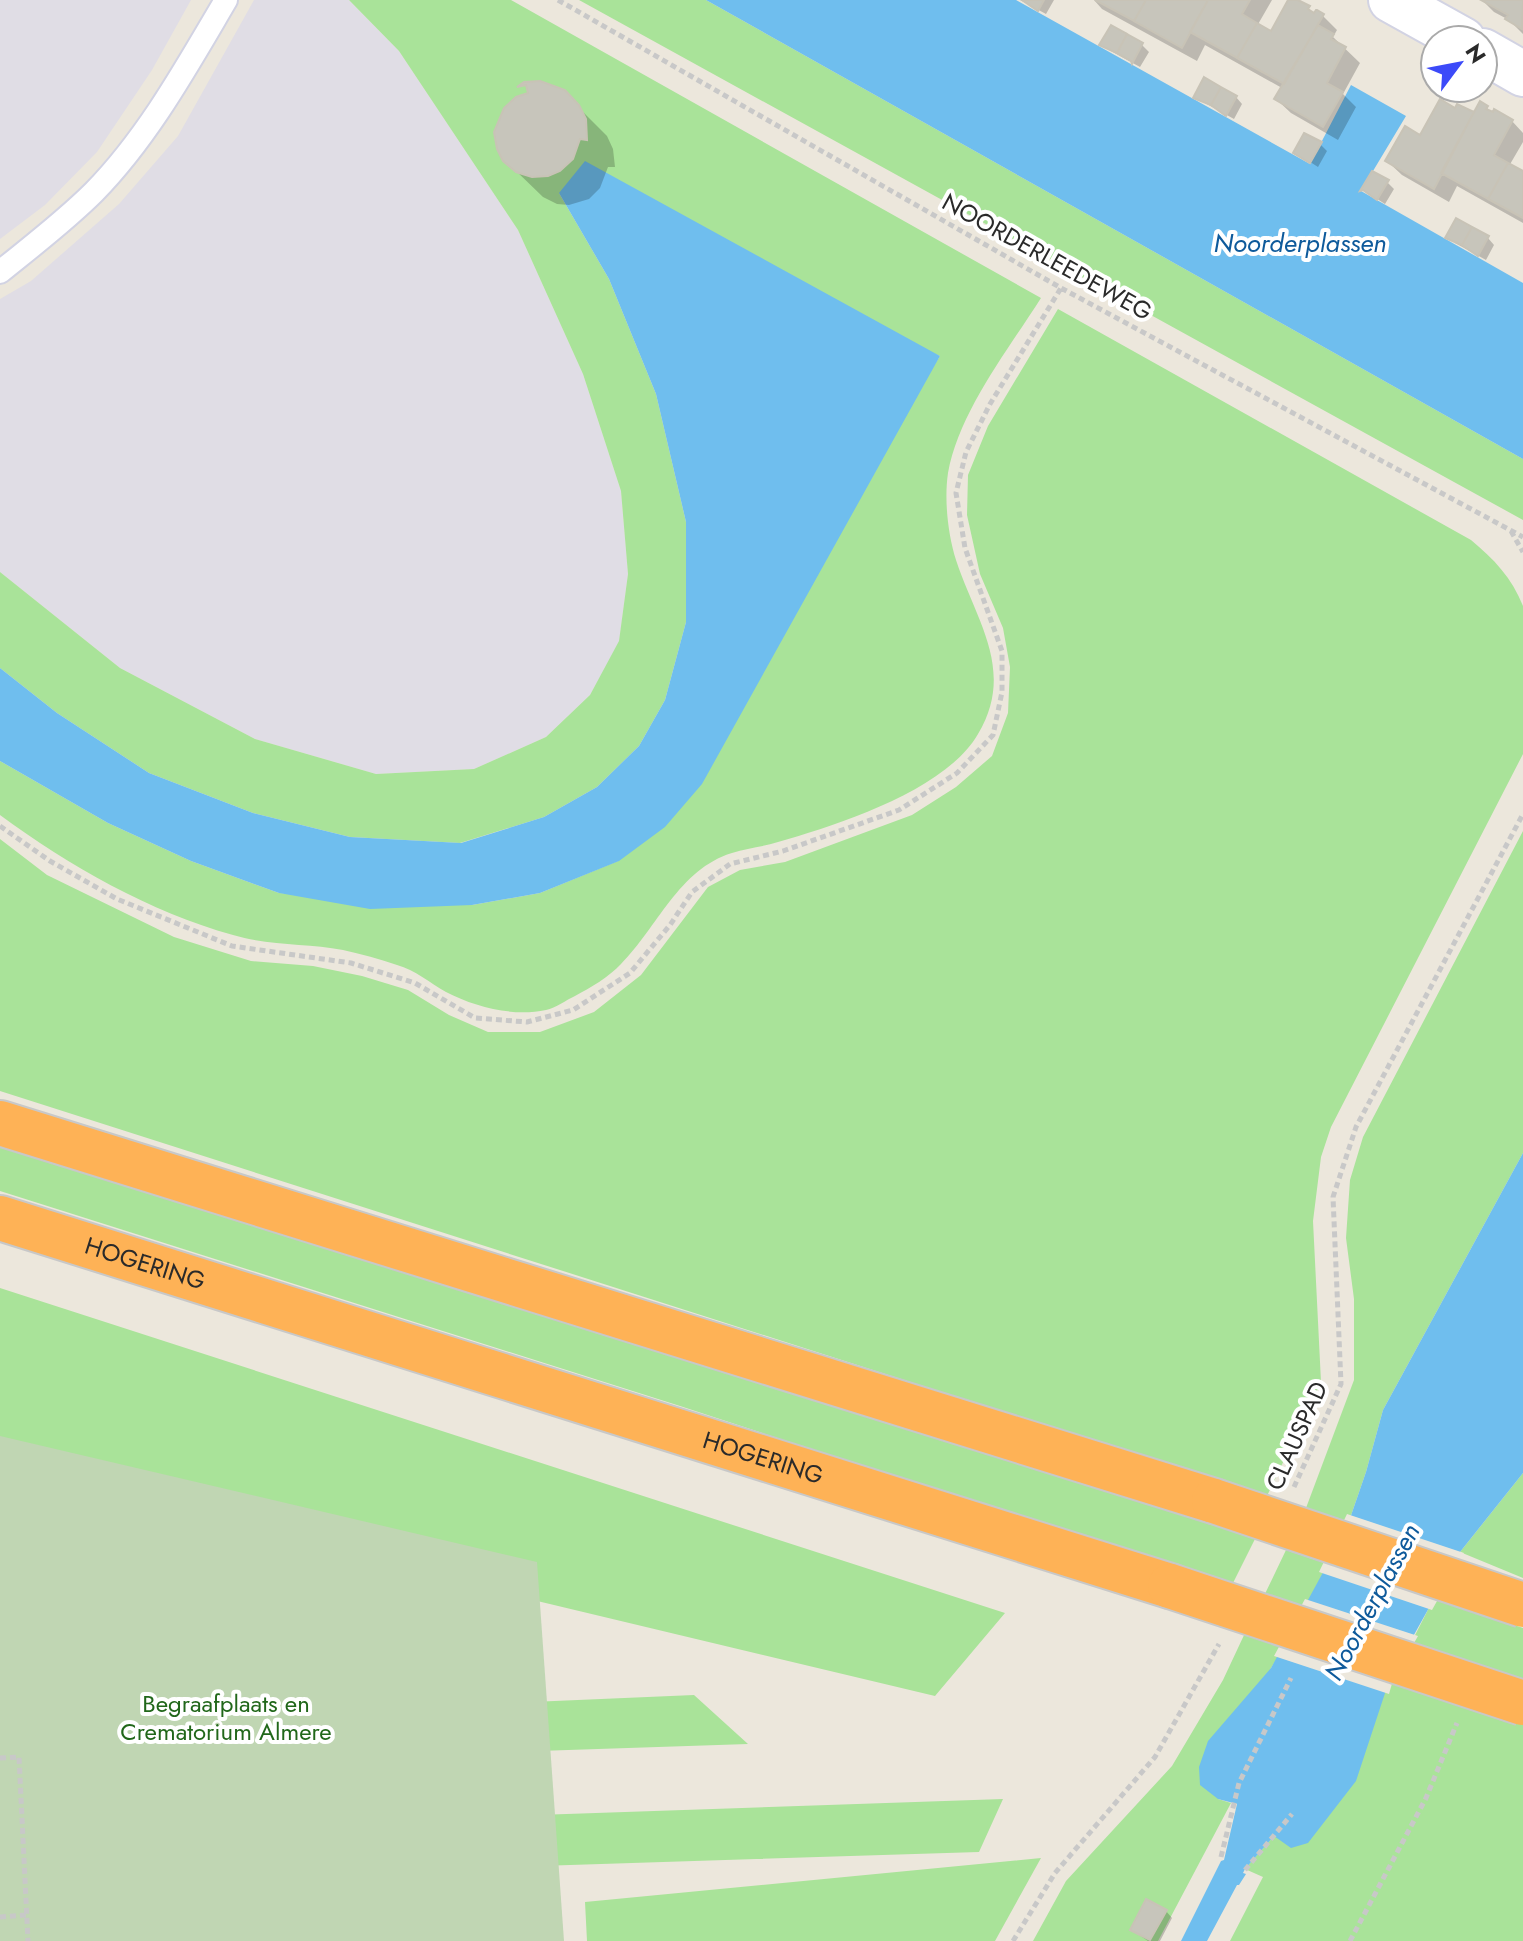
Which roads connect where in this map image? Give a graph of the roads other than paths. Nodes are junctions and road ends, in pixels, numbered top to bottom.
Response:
1 (226, 0) edge
2 (1391, 0) edge
3 (1434, 24) edge
4 (1499, 60) edge
5 (1523, 74) edge
6 (0, 272) edge
7 (0, 1123) edge
8 (0, 1218) edge
9 (1523, 1605) edge
10 (1523, 1703) edge

1 - 6 lane
2 - 3 street
4 - 5 street
7 - 9 highway, bridge
8 - 10 highway, HOGERING, bridge

